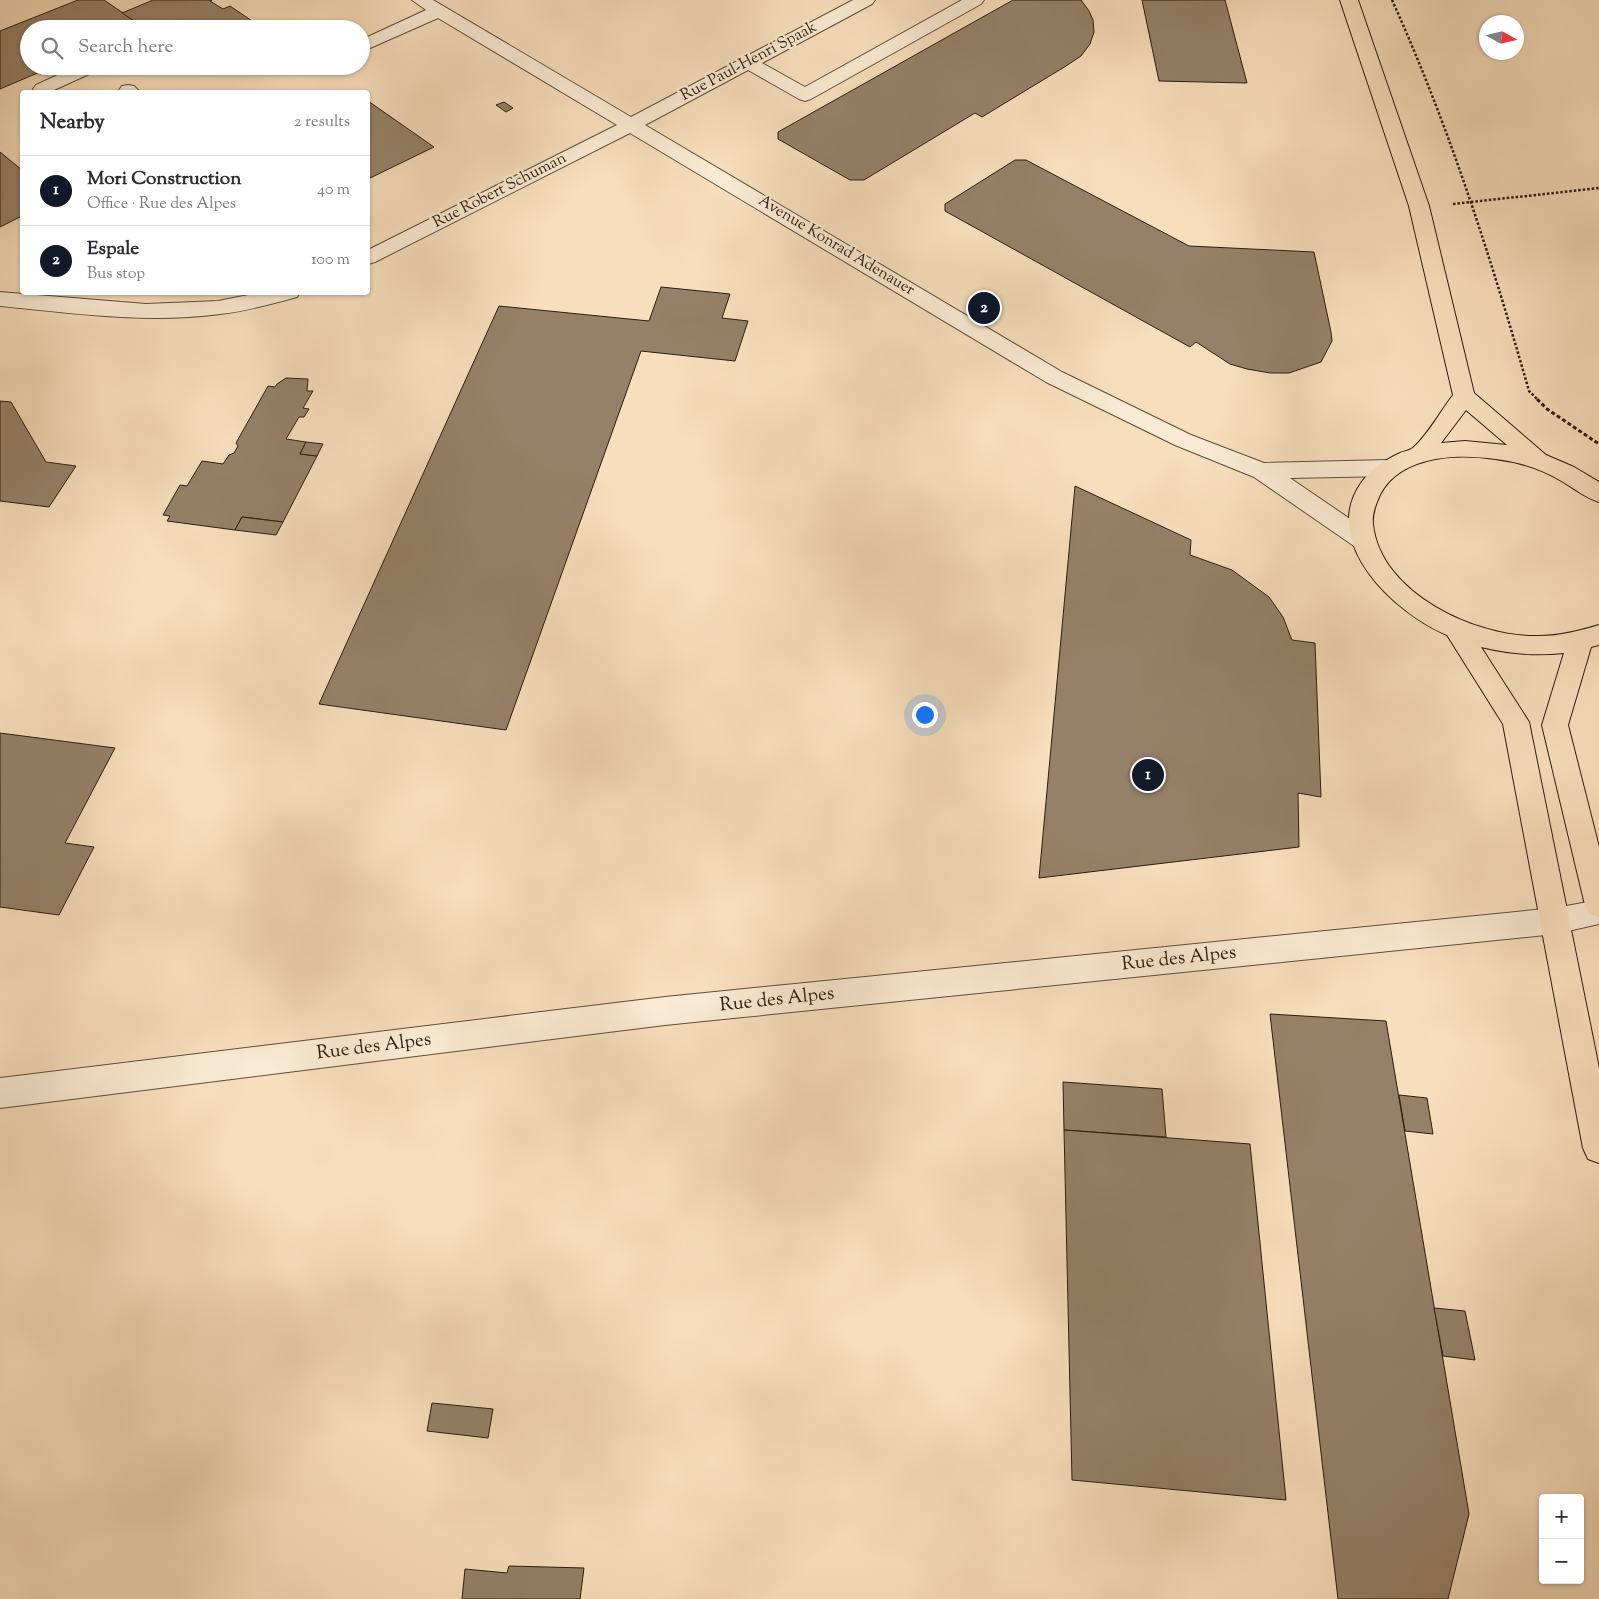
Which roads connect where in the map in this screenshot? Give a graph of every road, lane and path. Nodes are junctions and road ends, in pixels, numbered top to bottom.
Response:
1 (421, 0) edge
2 (866, 0) edge
3 (975, 0) edge
4 (1349, 0) edge
5 (1392, 0) edge
6 (439, 11) junction
7 (370, 43) edge
8 (749, 63) junction
9 (72, 75) edge
10 (43, 90) edge
11 (632, 124) junction
12 (1599, 188) edge
13 (1470, 202) junction
14 (1419, 206) junction
15 (370, 257) edge
16 (282, 295) edge
17 (0, 299) edge
18 (1464, 396) junction
19 (1599, 444) edge
20 (1422, 454) junction
21 (1543, 462) junction
22 (1390, 468) junction
23 (1262, 471) junction
24 (1599, 494) edge
25 (1363, 540) junction
26 (1457, 630) junction
27 (1590, 638) edge
28 (1599, 905) edge
29 (1599, 912) edge
30 (1555, 921) junction
31 (0, 1093) edge
32 (1599, 1148) edge

1 - 6 street, Avenue Konrad Adenauer
2 - 8 street, Rue Paul-Henri Spaak
3 - 8 street
4 - 14 main road
5 - 13 path
6 - 7 street
6 - 11 street, Avenue Konrad Adenauer
8 - 11 street, Rue Paul-Henri Spaak
9 - 10 street
11 - 15 street, Rue Robert Schuman
11 - 23 street, Avenue Konrad Adenauer
12 - 13 path
13 - 14 path
13 - 19 path
14 - 18 main road
16 - 17 street
18 - 20 main road
18 - 21 main road
20 - 21 main road
20 - 22 main road
21 - 24 main road
22 - 23 street, Avenue Konrad Adenauer
22 - 25 main road
23 - 25 street, Avenue Konrad Adenauer
25 - 26 main road
26 - 27 main road
26 - 30 main road
27 - 28 main road
29 - 30 street, Rue des Alpes
30 - 31 street, Rue des Alpes
30 - 32 main road

